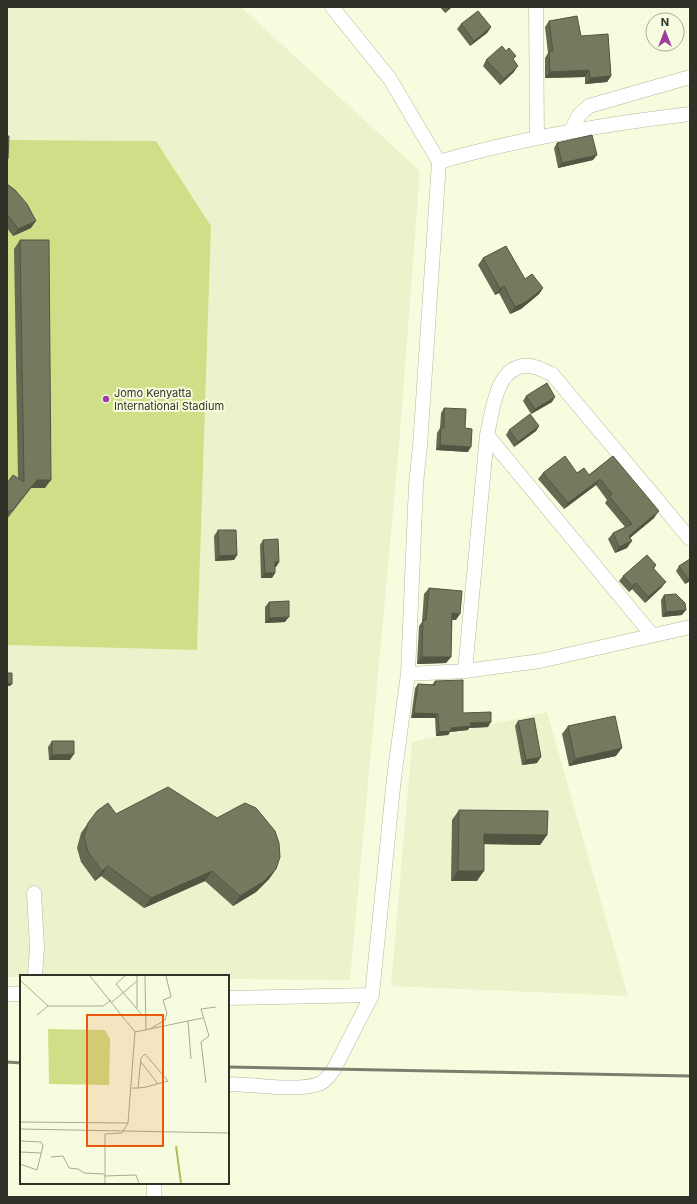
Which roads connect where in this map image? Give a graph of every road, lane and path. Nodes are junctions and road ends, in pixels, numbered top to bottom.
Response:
1 (332, 7) edge
2 (536, 7) edge
3 (690, 77) edge
4 (690, 114) edge
5 (571, 131) junction
6 (537, 138) junction
7 (439, 162) junction
8 (487, 435) junction
9 (690, 539) edge
10 (690, 627) edge
11 (652, 635) junction
12 (465, 672) junction
13 (408, 674) junction
14 (34, 893) dead end
15 (35, 975) edge
16 (7, 994) edge
17 (20, 994) edge
18 (372, 995) junction
19 (229, 998) edge
20 (229, 1084) edge
21 (154, 1184) edge
22 (154, 1197) edge

1 - 7 street
2 - 6 street
3 - 5 street
4 - 5 street
5 - 6 street
6 - 7 street
7 - 13 street
8 - 9 street
8 - 11 street
8 - 12 street
10 - 11 street
11 - 12 street
12 - 13 street
13 - 18 street
14 - 15 street
16 - 17 street
18 - 19 street
18 - 20 street
21 - 22 street

